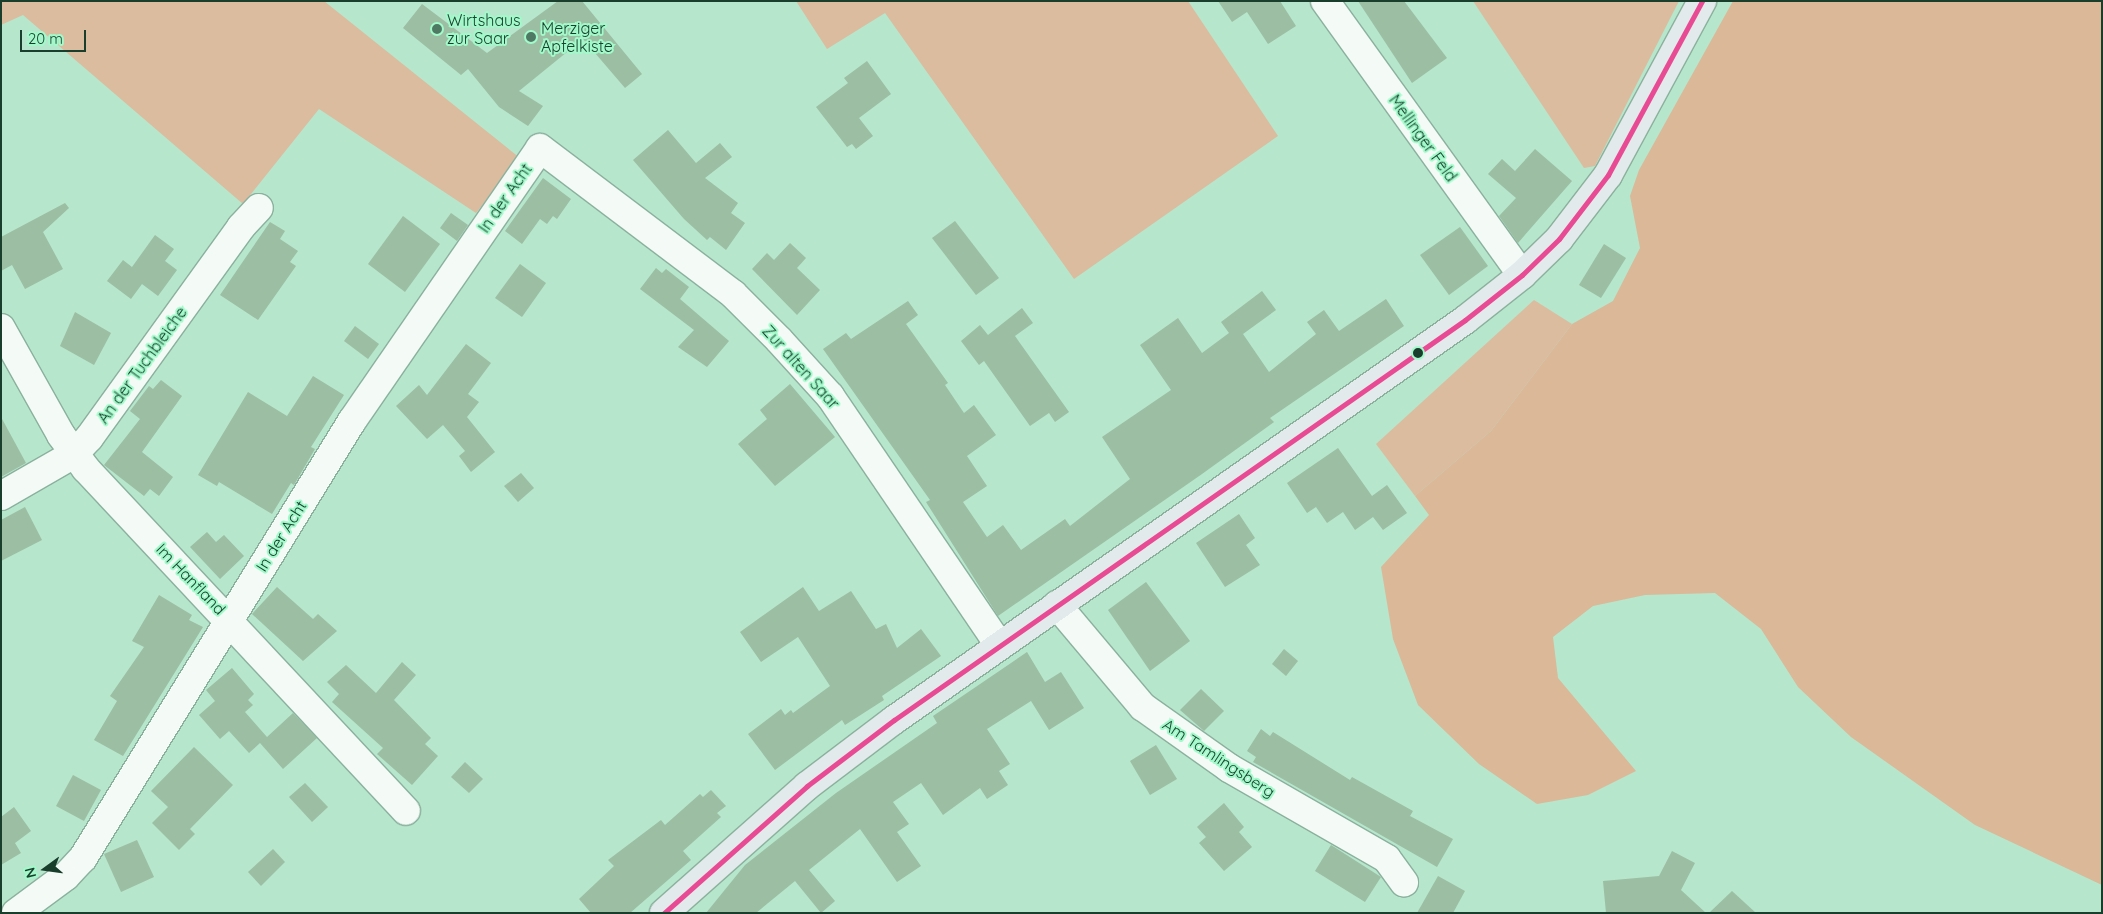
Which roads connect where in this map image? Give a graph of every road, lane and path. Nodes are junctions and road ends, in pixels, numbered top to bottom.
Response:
1 (1325, 1) edge
2 (1702, 1) edge
3 (540, 148) joint
4 (259, 208) dead end
5 (1522, 274) junction
6 (1, 328) edge
7 (74, 454) junction
8 (1, 496) edge
9 (1058, 604) junction
10 (230, 620) junction
11 (999, 645) junction
12 (406, 811) dead end
13 (1404, 882) dead end
14 (16, 913) edge
15 (664, 913) edge

1 - 5 street, Mellinger Feld
2 - 5 main road
3 - 10 street, In der Acht
3 - 11 street, Zur alten Saar
4 - 7 street, An der Tuchbleiche
5 - 9 main road
6 - 7 street, Im Hanfland
7 - 8 street, An der Tuchbleiche
7 - 10 street, Im Hanfland
9 - 11 main road
9 - 13 street, Am Tamlingsberg
10 - 12 street, Im Hanfland
10 - 14 street, In der Acht
11 - 15 main road

